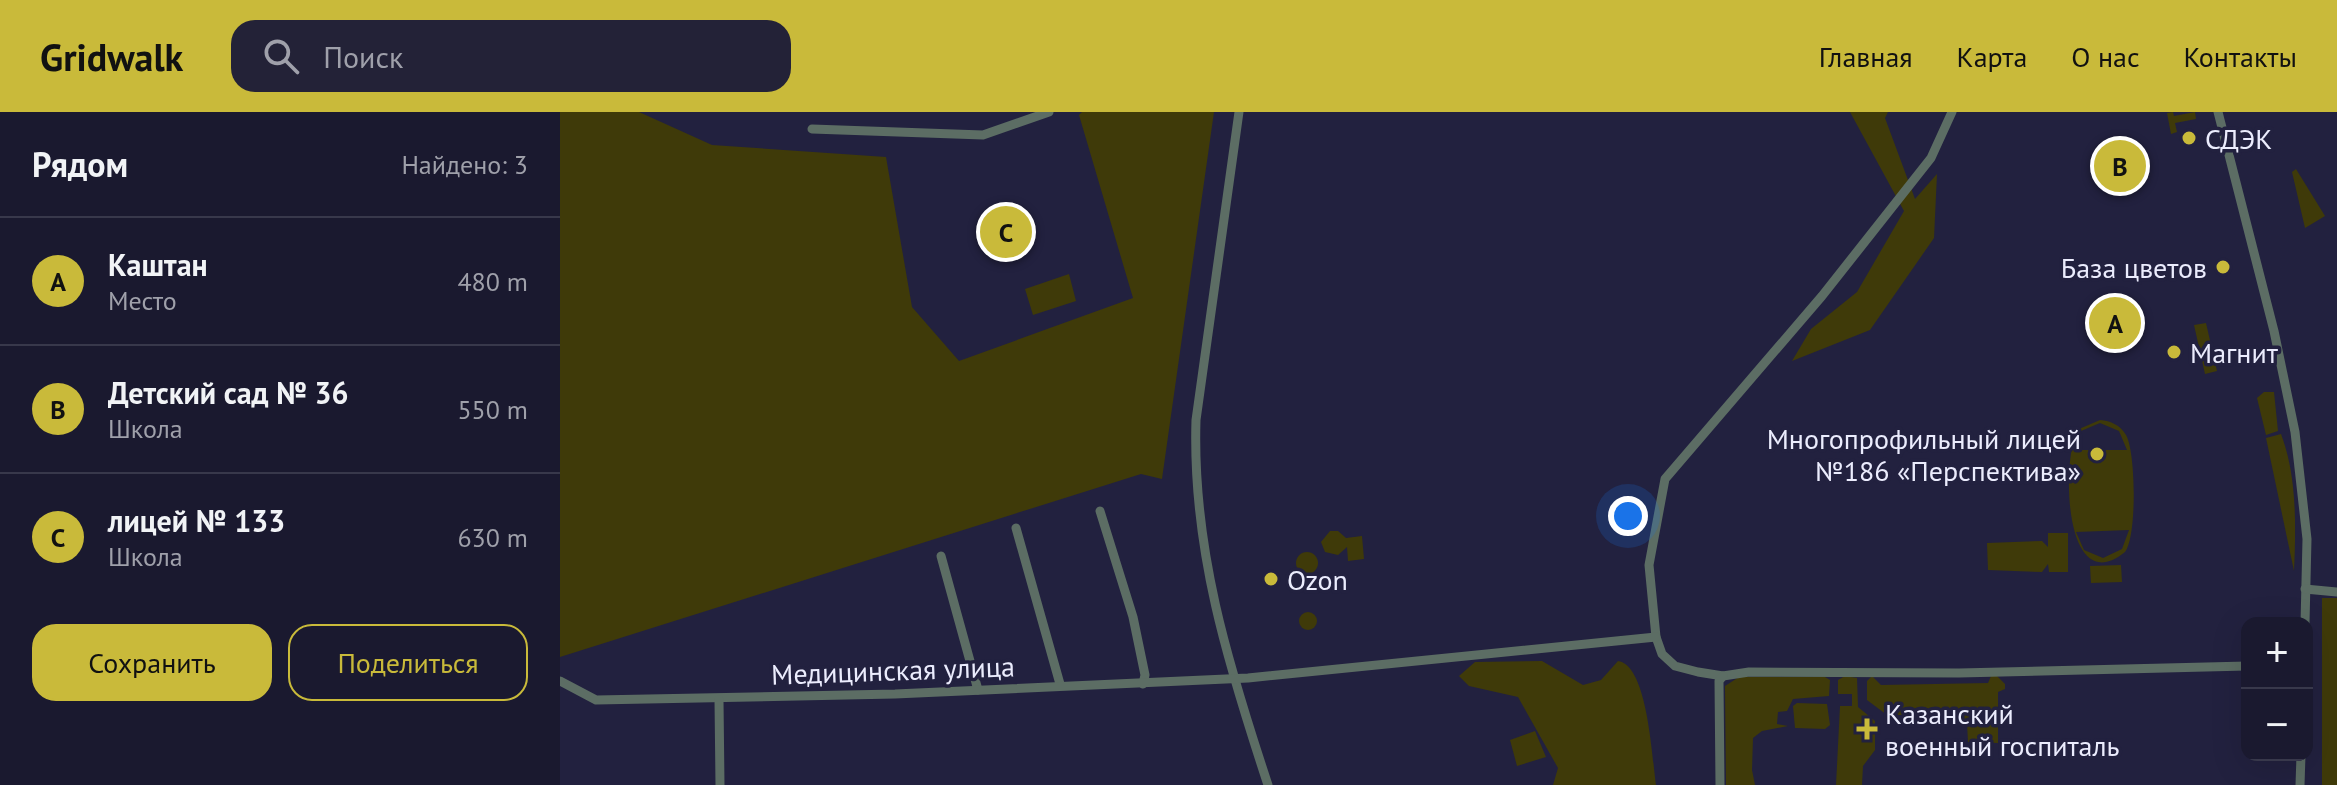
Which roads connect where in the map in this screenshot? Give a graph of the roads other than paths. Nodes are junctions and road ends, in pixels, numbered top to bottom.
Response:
1 (1049, 112) edge
2 (1239, 112) edge
3 (1952, 112) edge
4 (2218, 112) edge
5 (812, 129) dead end
6 (1100, 511) dead end
7 (1016, 528) dead end
8 (941, 556) dead end
9 (2305, 589) junction
10 (2337, 592) edge
11 (2305, 617) edge
12 (1656, 637) junction
13 (2241, 666) edge
14 (1723, 676) junction
15 (1232, 678) junction
16 (560, 681) edge
17 (1060, 684) junction
18 (1143, 684) junction
19 (978, 690) junction
20 (719, 700) junction
21 (2301, 761) edge
22 (720, 785) edge
23 (1268, 785) edge
24 (1720, 785) edge
25 (2300, 785) edge

1 - 5 street
2 - 15 street
3 - 12 street
4 - 9 street
6 - 18 street
7 - 17 street
8 - 19 street
9 - 10 street
9 - 11 street
12 - 14 street
12 - 15 street, Медицинская улица
13 - 14 street
14 - 24 street
15 - 18 street, Медицинская улица
15 - 23 street
16 - 20 street, Медицинская улица
17 - 18 street, Медицинская улица
17 - 19 street, Медицинская улица
19 - 20 street, Медицинская улица
20 - 22 street
21 - 25 street

